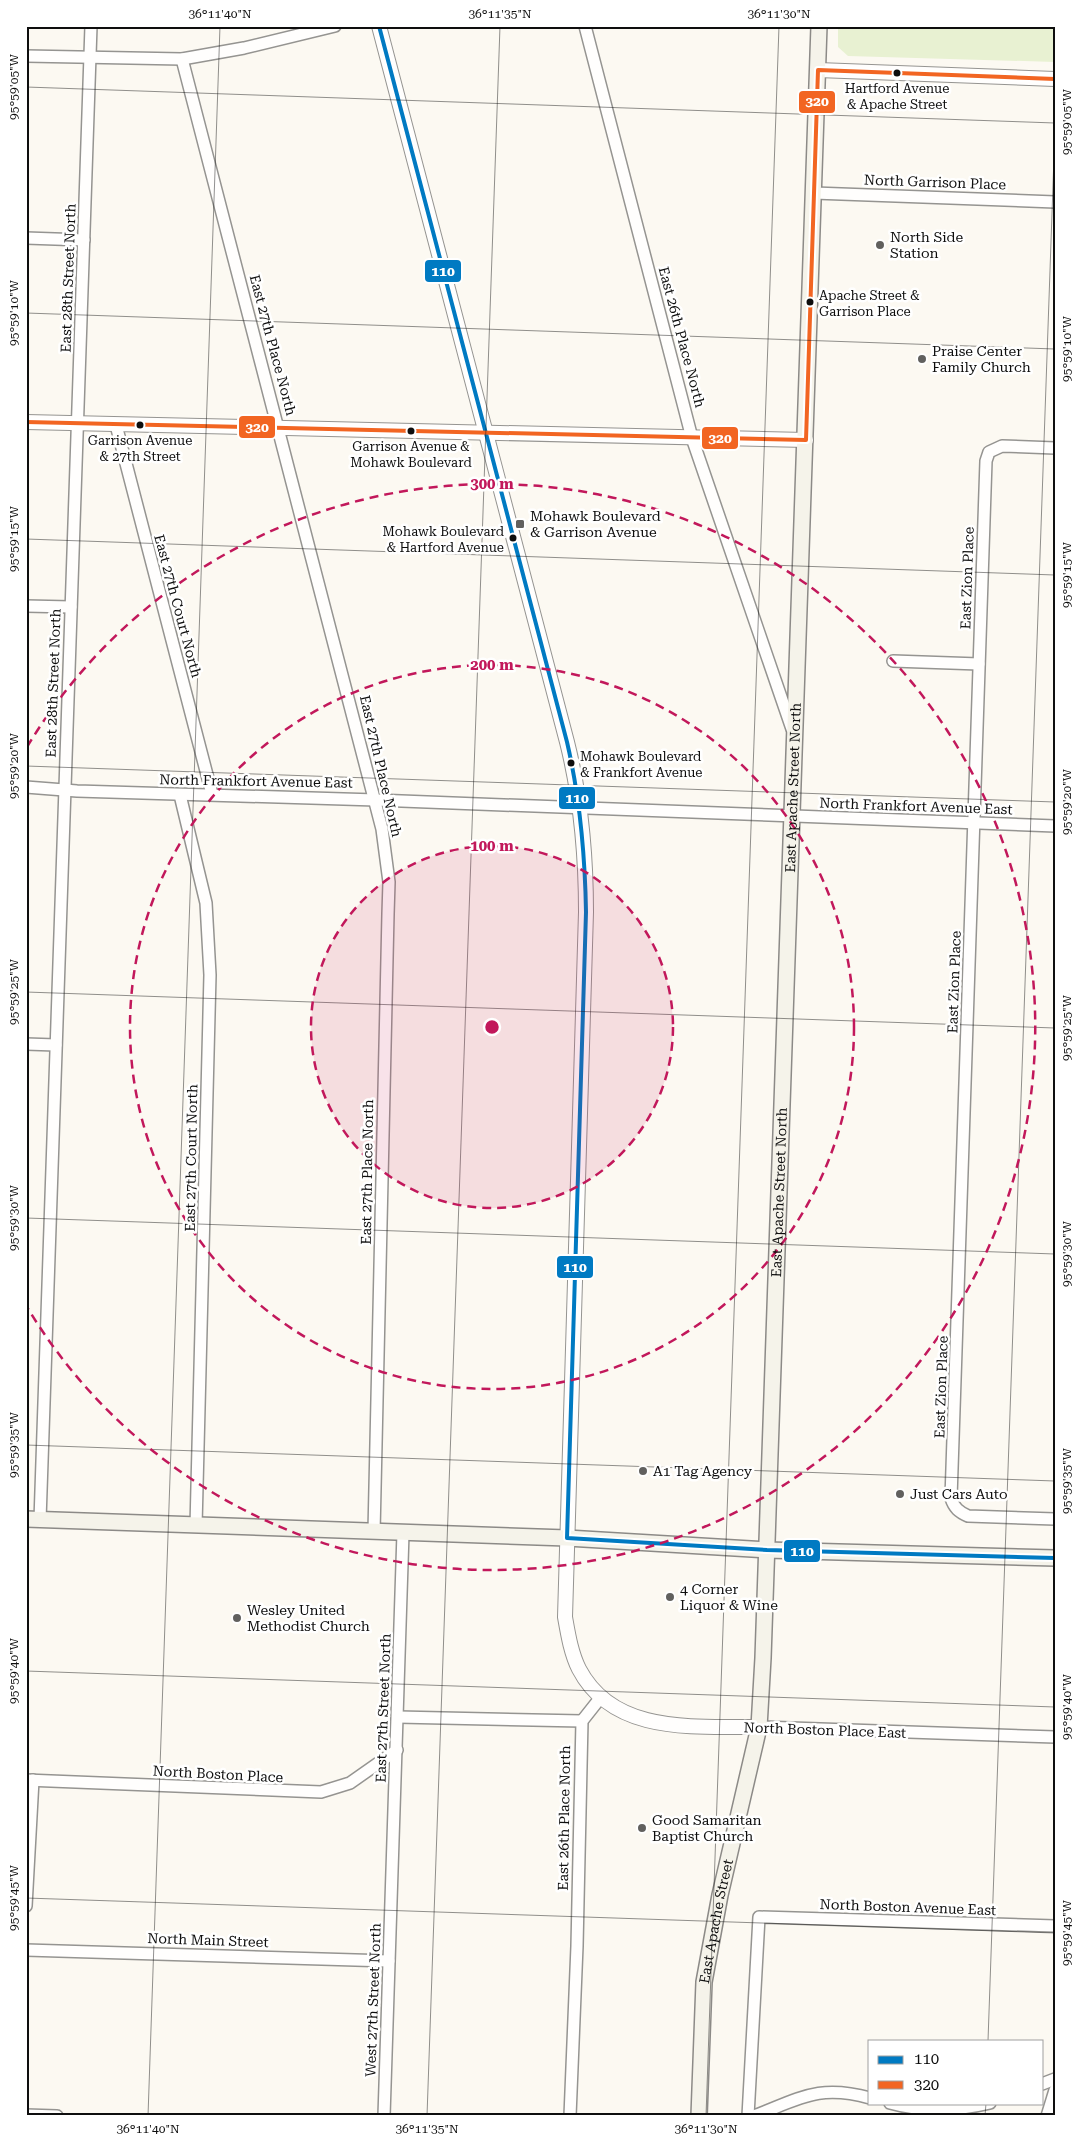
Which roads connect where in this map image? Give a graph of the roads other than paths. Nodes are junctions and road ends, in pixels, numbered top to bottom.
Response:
1 (90, 26) edge
2 (335, 26) edge
3 (379, 26) edge
4 (585, 26) edge
5 (819, 26) edge
6 (26, 56) edge
7 (89, 58) junction
8 (182, 59) junction
9 (818, 70) junction
10 (1055, 79) edge
11 (814, 193) junction
12 (1055, 202) edge
13 (26, 238) edge
14 (84, 240) junction
15 (26, 422) edge
16 (77, 424) junction
17 (116, 425) junction
18 (280, 429) junction
19 (487, 434) junction
20 (692, 438) junction
21 (806, 440) junction
22 (1055, 448) edge
23 (26, 606) edge
24 (71, 607) junction
25 (893, 661) dead end
26 (979, 664) junction
27 (795, 736) junction
28 (26, 787) edge
29 (64, 789) junction
30 (212, 794) junction
31 (180, 795) junction
32 (376, 800) junction
33 (581, 809) junction
34 (793, 816) junction
35 (974, 824) junction
36 (1055, 826) edge
37 (26, 1044) edge
38 (56, 1045) junction
39 (1055, 1519) edge
40 (33, 1520) edge
41 (196, 1526) junction
42 (374, 1532) junction
43 (403, 1533) junction
44 (567, 1538) junction
45 (767, 1550) junction
46 (1055, 1558) edge
47 (601, 1697) junction
48 (398, 1717) junction
49 (582, 1721) junction
50 (759, 1727) junction
51 (1055, 1737) edge
52 (397, 1750) junction
53 (30, 1780) edge
54 (392, 1885) joint
55 (26, 1906) edge
56 (1055, 1926) edge
57 (26, 1950) edge
58 (389, 1961) junction
59 (1055, 2090) edge
60 (868, 2098) edge
61 (896, 2104) edge
62 (986, 2104) edge
63 (26, 2115) edge
64 (57, 2116) edge
65 (384, 2116) edge
66 (570, 2116) edge
67 (699, 2116) edge
68 (748, 2116) edge
69 (754, 2116) edge
70 (1047, 2116) edge

1 - 7 street, East 28th Street North
2 - 8 street
3 - 19 street, North Boston Place East
4 - 20 street, East 26th Place North
5 - 9 main road, East Apache Street North
6 - 7 street
7 - 8 street
7 - 14 street, East 28th Street North
8 - 18 street, East 27th Place North
9 - 10 street
9 - 11 main road, East Apache Street North
11 - 12 street, North Garrison Place
11 - 21 main road, East Apache Street North
13 - 14 street
14 - 16 street, East 28th Street North
15 - 16 street
16 - 17 street
16 - 24 street, East 28th Street North
17 - 18 street
17 - 30 street, East 27th Court North
18 - 19 street
18 - 32 street, East 27th Place North
19 - 20 street
19 - 33 street, North Boston Place East
20 - 21 street
20 - 27 street, East 26th Place North
21 - 27 main road, East Apache Street North
22 - 26 street, East Zion Place
23 - 24 street
24 - 29 street, East 28th Street North
25 - 26 street
26 - 35 street, East Zion Place
27 - 34 main road, East Apache Street North
28 - 29 street, North Frankfort Avenue East
29 - 31 street, North Frankfort Avenue East
29 - 38 street, East 28th Street North
30 - 31 street, North Frankfort Avenue East
30 - 32 street, North Frankfort Avenue East
31 - 41 street, East 27th Court North
32 - 33 street, North Frankfort Avenue East
32 - 42 street, East 27th Place North
33 - 34 street, North Frankfort Avenue East
33 - 44 street, North Boston Place East
34 - 35 street, North Frankfort Avenue East
34 - 45 main road, East Apache Street North
35 - 36 street, North Frankfort Avenue East
35 - 39 street, East Zion Place
37 - 38 street
38 - 40 street, East 28th Street North
40 - 41 main road
41 - 42 main road
42 - 43 main road
43 - 44 main road
43 - 48 street, East 27th Street North
44 - 45 main road
44 - 47 street, North Boston Place East
45 - 46 main road
45 - 50 main road, East Apache Street
47 - 49 street
47 - 50 street, North Boston Place East
48 - 49 street
48 - 52 street, East 27th Street North
49 - 66 street, East 26th Place North
50 - 51 street, North Boston Place East
50 - 67 main road, East Apache Street
52 - 53 street, North Boston Place
52 - 54 street, East 27th Street North
53 - 55 street
54 - 58 street, West 27th Street North
56 - 68 street, North Boston Avenue East
57 - 58 street, North Main Street
58 - 65 street, West 27th Street North
59 - 70 street
60 - 69 street
61 - 62 street
63 - 64 street

